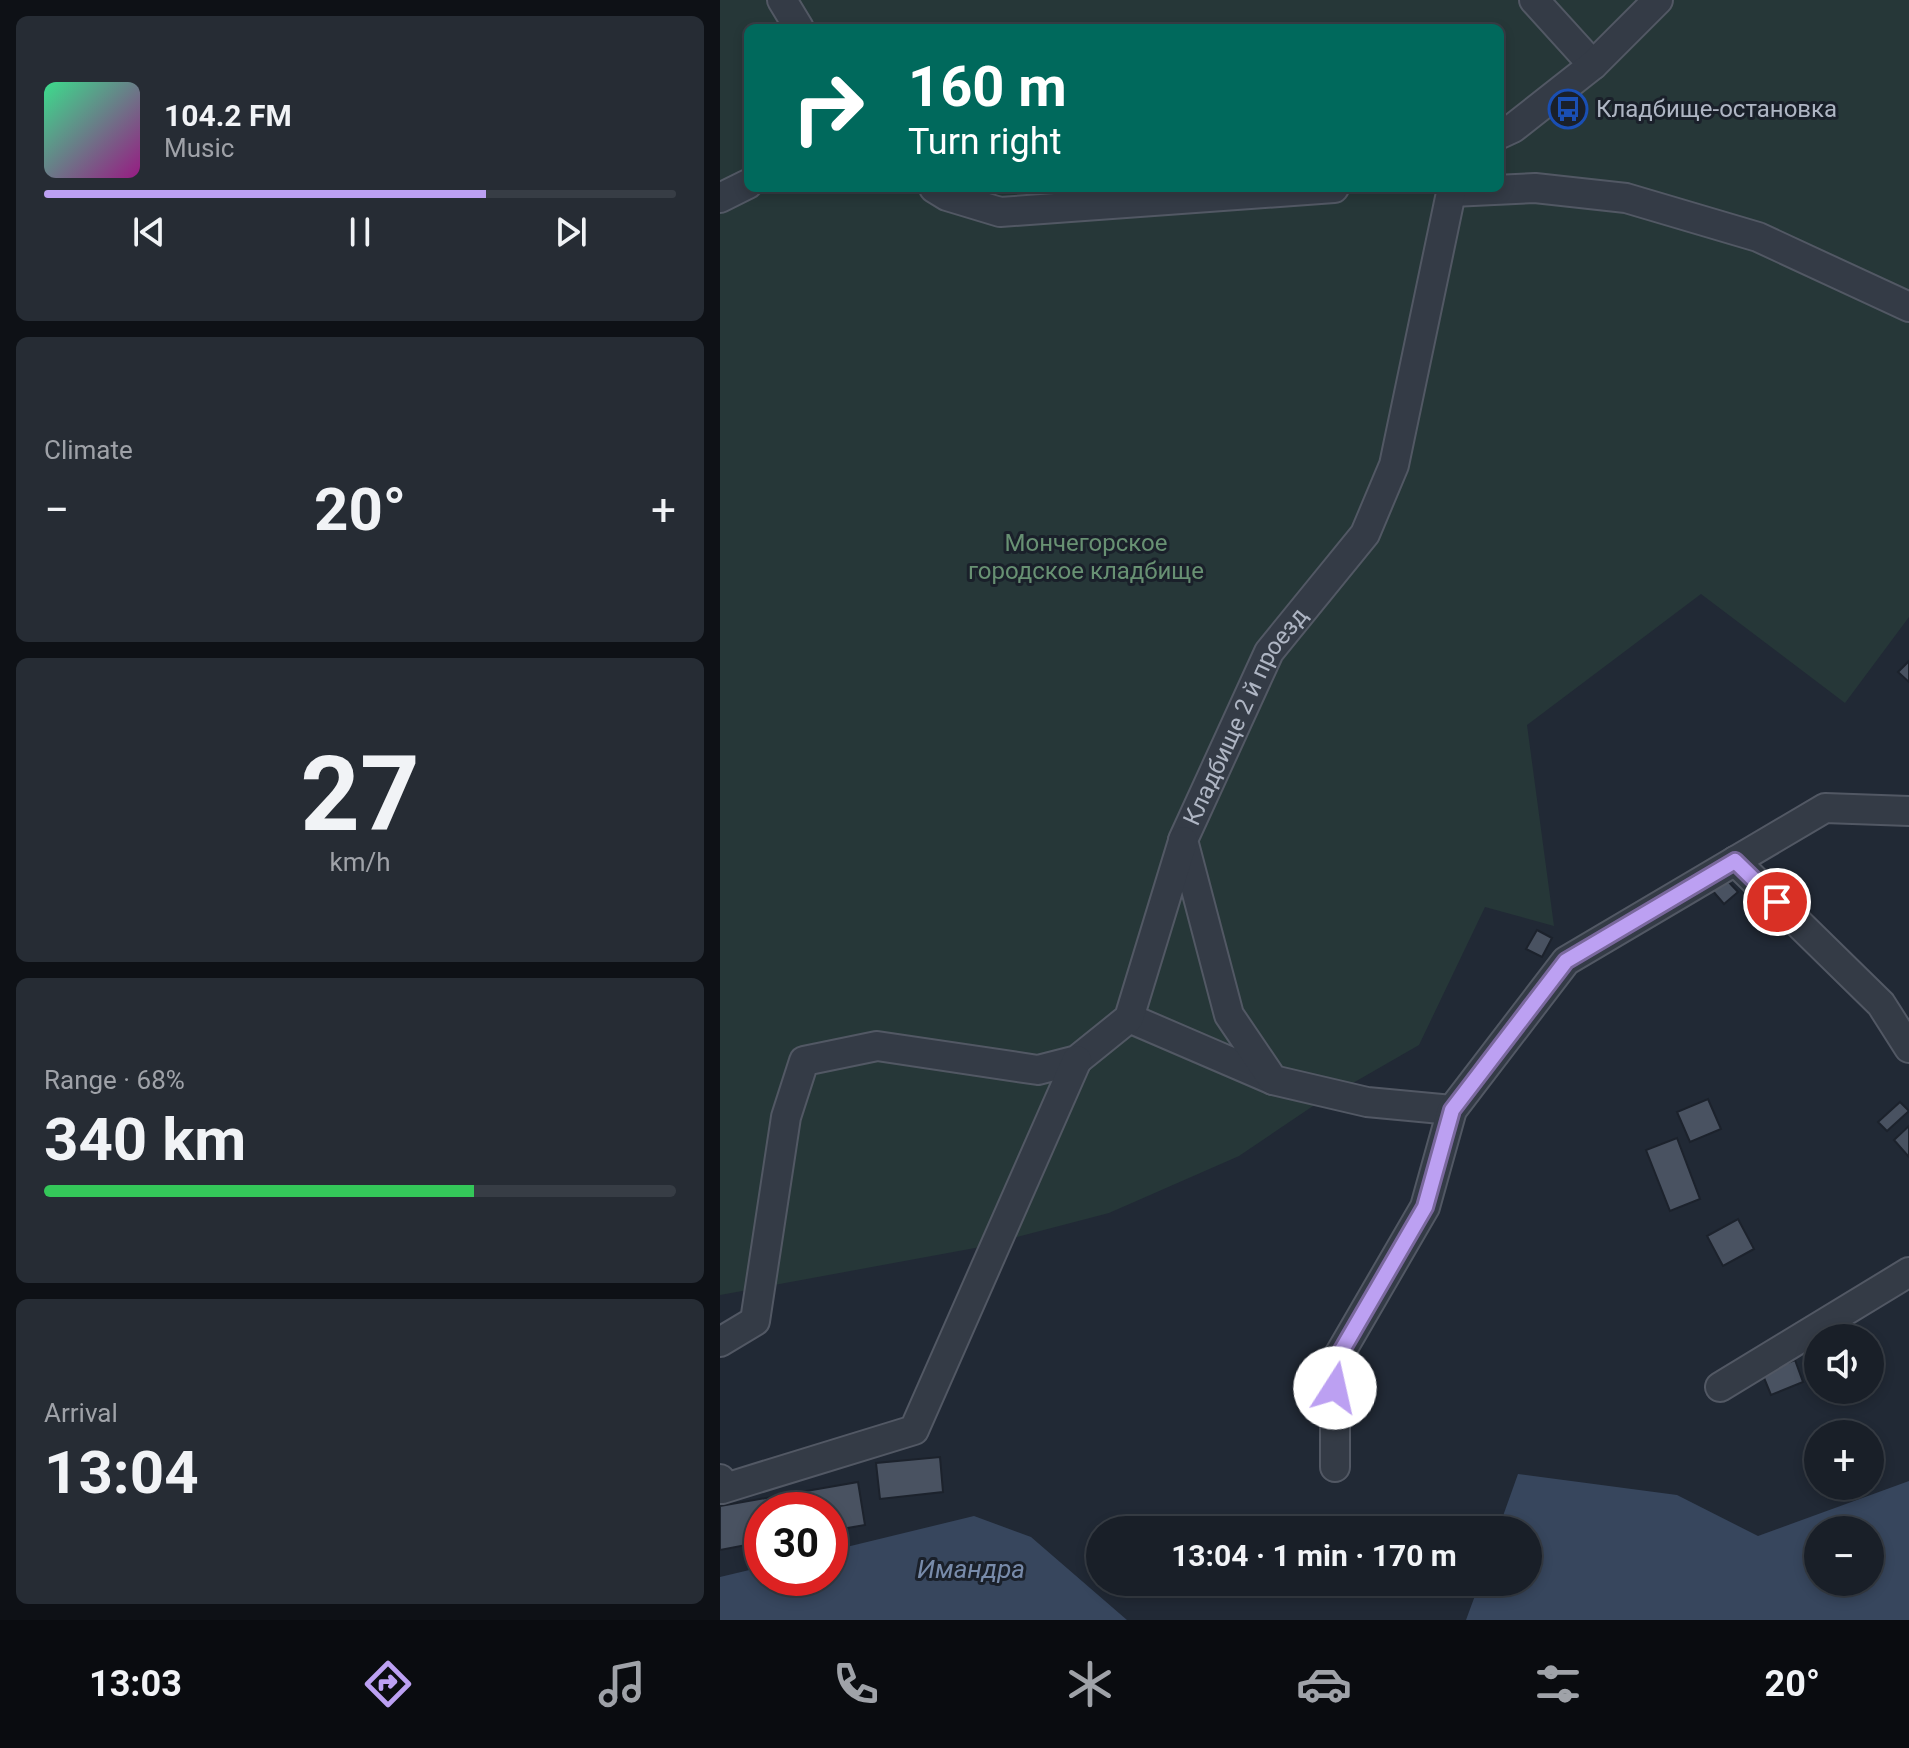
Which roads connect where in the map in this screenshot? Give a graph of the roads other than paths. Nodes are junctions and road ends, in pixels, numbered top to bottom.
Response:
1 (782, 0) edge
2 (1534, 0) edge
3 (1658, 0) edge
4 (797, 24) edge
5 (1593, 65) junction
6 (1506, 131) edge
7 (744, 186) edge
8 (1504, 189) edge
9 (940, 192) edge
10 (1278, 192) edge
11 (1452, 192) edge
12 (720, 198) edge
13 (1909, 307) edge
14 (1909, 811) edge
15 (1183, 840) junction
16 (1735, 861) junction
17 (1129, 1018) junction
18 (1909, 1048) edge
19 (1077, 1060) junction
20 (1273, 1080) junction
21 (1452, 1110) junction
22 (1909, 1272) edge
23 (720, 1342) edge
24 (1720, 1387) dead end
25 (1335, 1467) dead end
26 (720, 1479) edge

1 - 4 street
2 - 5 street
3 - 5 street
5 - 6 street
7 - 12 street
8 - 13 street
9 - 10 street
11 - 15 street, Кладбище 2 й проезд
14 - 16 street
15 - 17 street
15 - 20 street, Кладбище 2 й проезд
16 - 18 street
16 - 21 street
17 - 19 street
17 - 20 street
19 - 23 street
19 - 26 street
20 - 21 street
21 - 25 street
22 - 24 street

